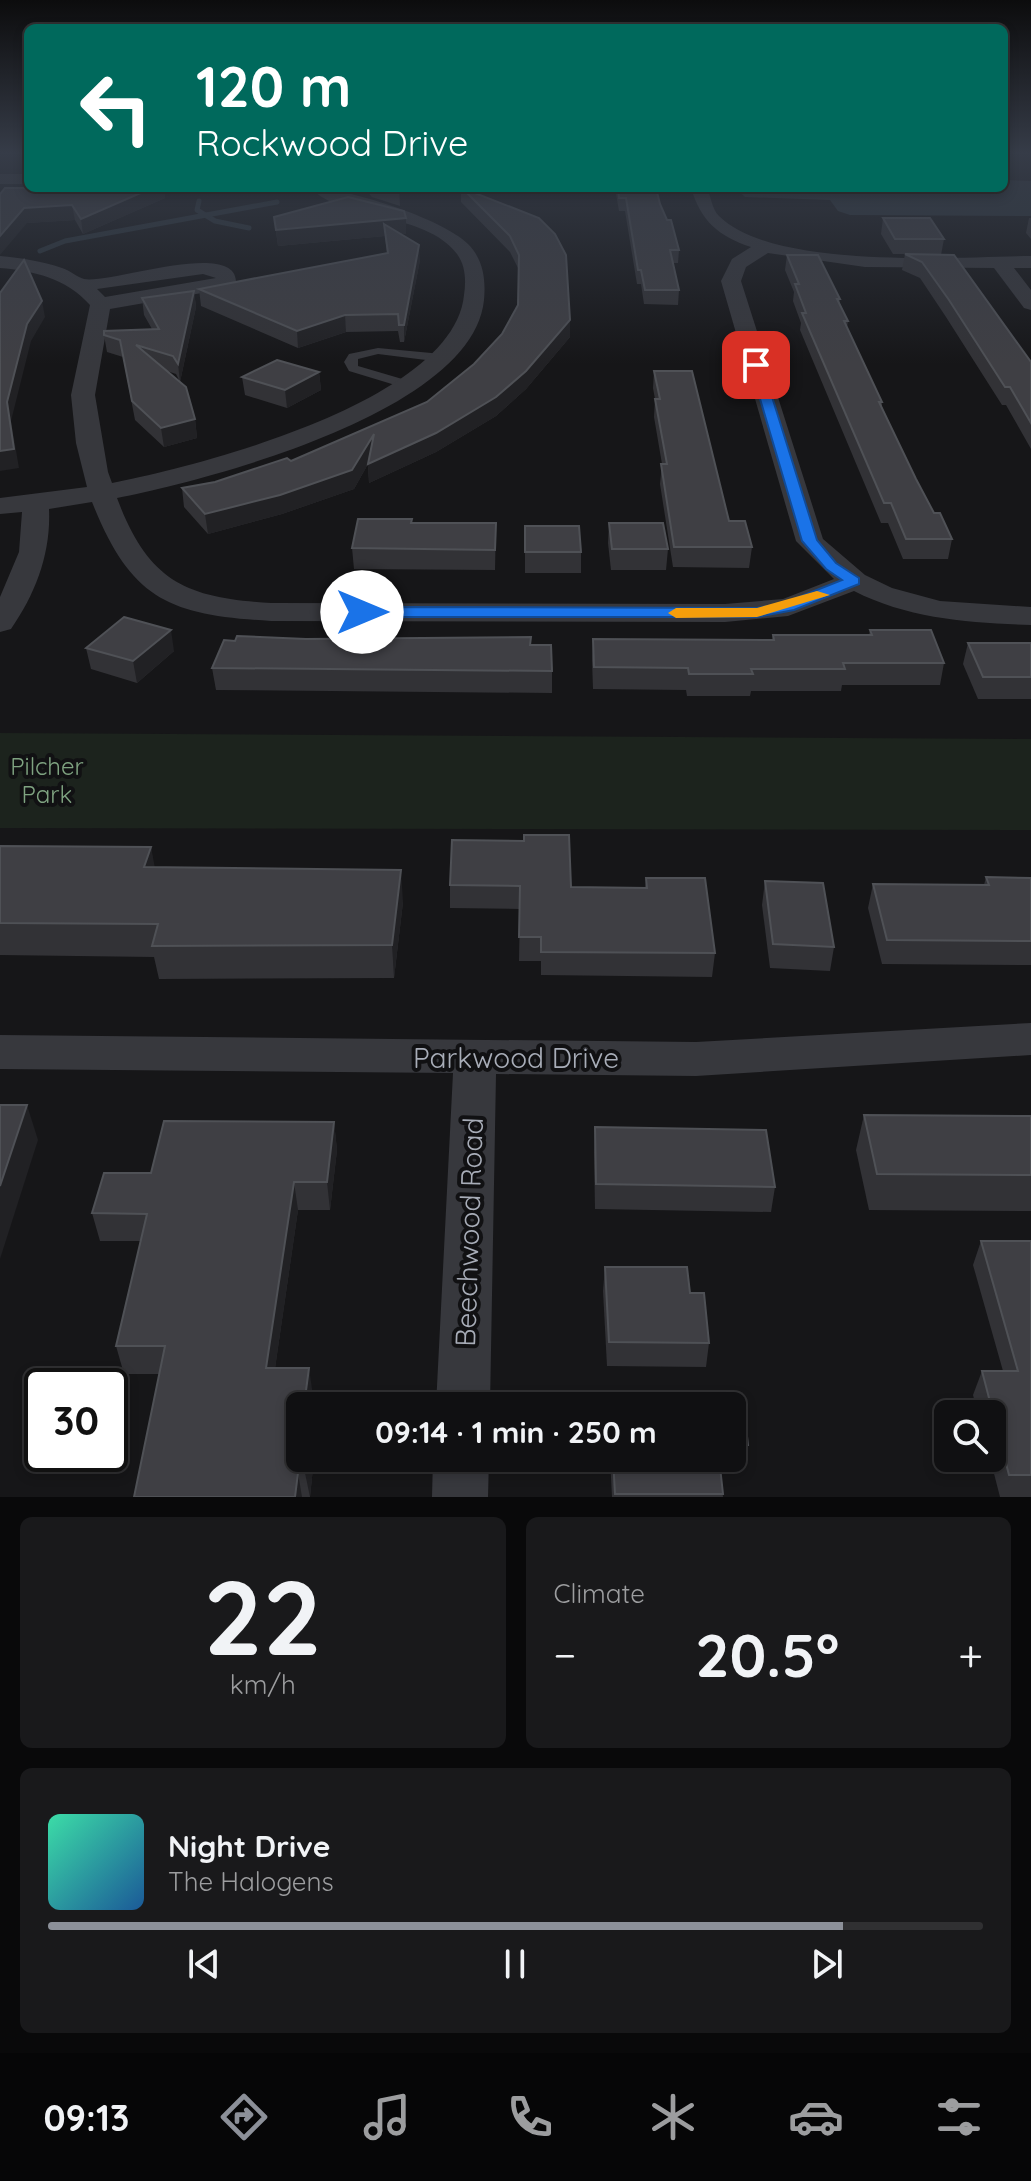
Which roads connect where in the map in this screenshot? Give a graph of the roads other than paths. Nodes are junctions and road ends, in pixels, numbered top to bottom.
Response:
1 (419, 224) edge
2 (719, 224) edge
3 (768, 246) junction
4 (0, 262) edge
5 (999, 262) junction
6 (1031, 262) edge
7 (91, 295) junction
8 (1031, 304) edge
9 (442, 358) junction
10 (405, 384) junction
11 (102, 491) junction
12 (35, 501) junction
13 (0, 506) edge
14 (854, 581) junction
15 (1031, 616) edge
16 (0, 623) edge
17 (1031, 1039) edge
18 (0, 1052) edge
19 (475, 1058) junction
20 (463, 1392) edge
21 (461, 1472) edge
22 (460, 1497) edge

1 - 9 street
2 - 3 street
3 - 5 street
3 - 14 street
4 - 7 street
5 - 6 street
5 - 8 street
7 - 7 street
7 - 11 street
9 - 10 street
9 - 10 lane
10 - 11 street
11 - 12 street
11 - 14 street
12 - 13 street
12 - 16 street
14 - 15 street
17 - 19 street, Parkwood Drive
18 - 19 street, Parkwood Drive
19 - 20 street, Beechwood Road
21 - 22 street

